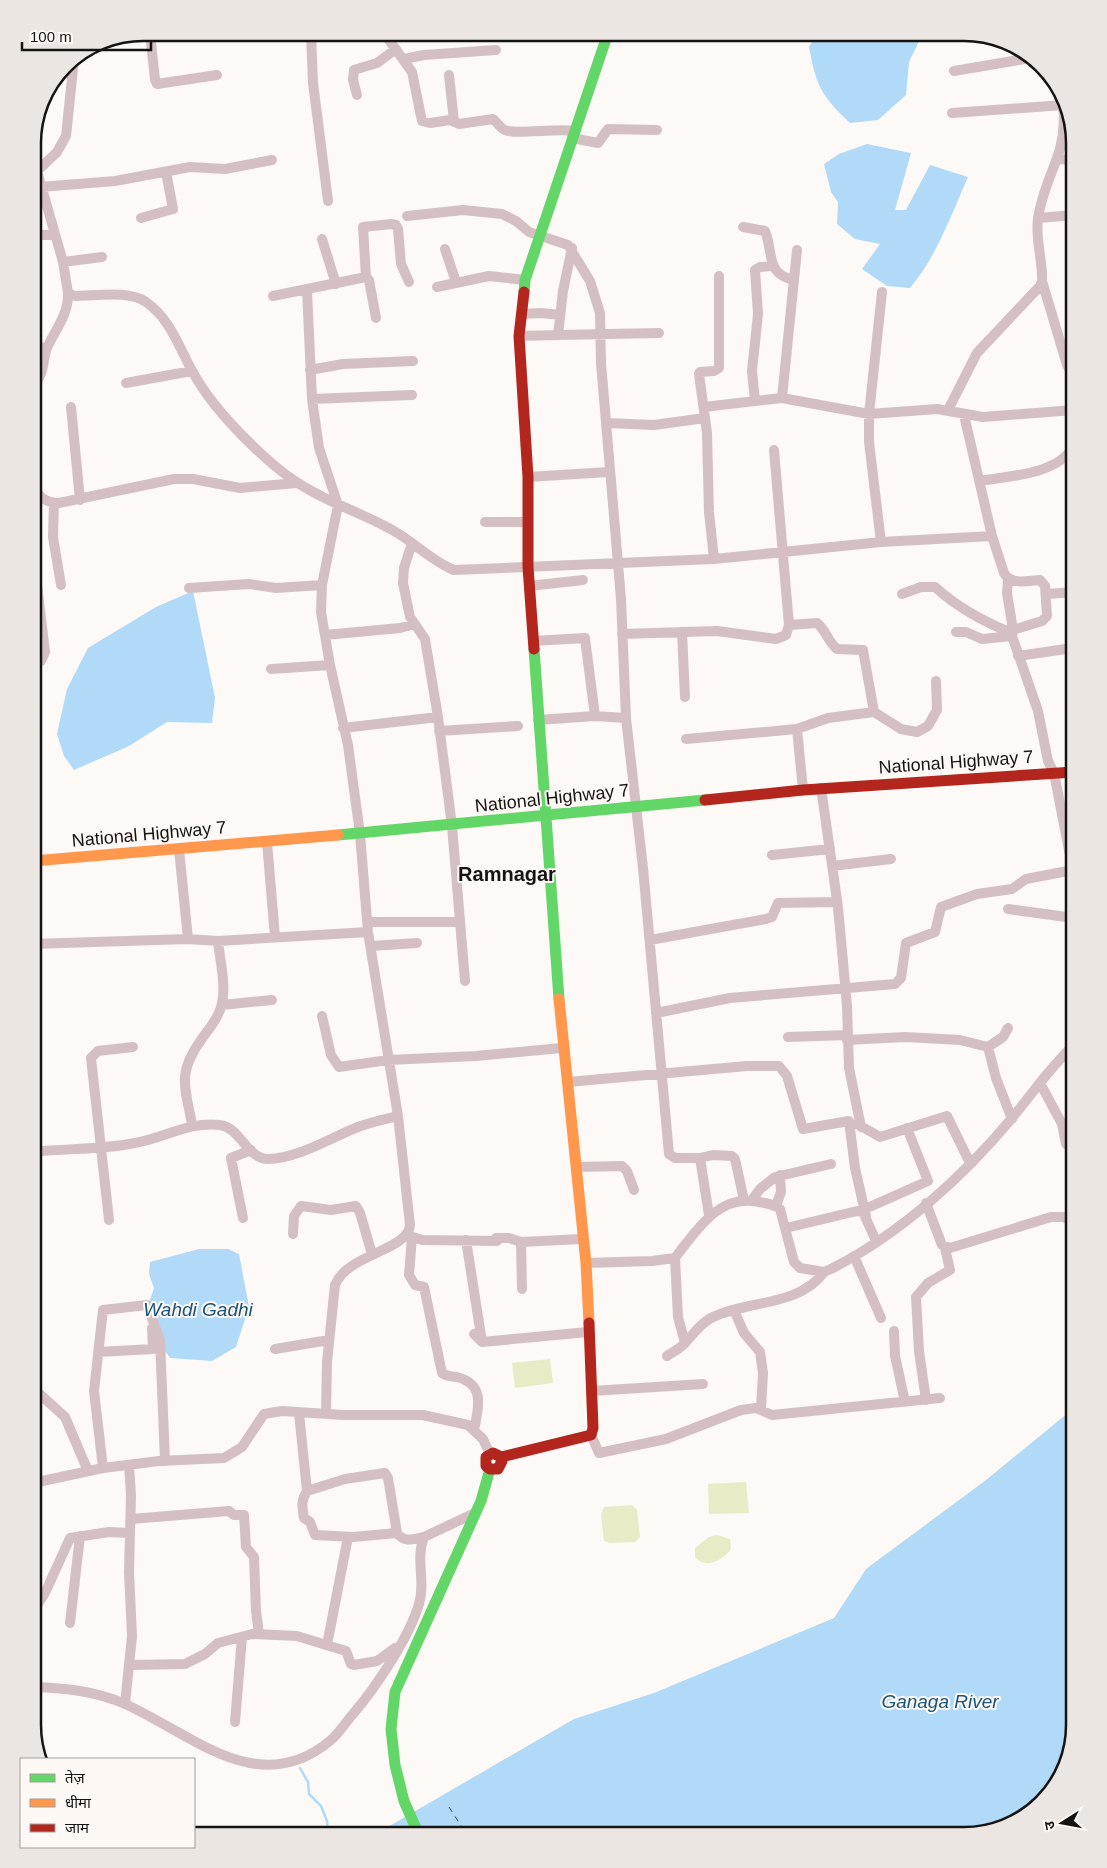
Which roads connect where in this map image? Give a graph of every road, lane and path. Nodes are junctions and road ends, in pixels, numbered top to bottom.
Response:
1 (151, 41) edge
2 (312, 41) edge
3 (390, 41) edge
4 (605, 41) edge
5 (396, 49) junction
6 (496, 50) dead end
7 (404, 58) junction
8 (1021, 60) edge
9 (73, 69) edge
10 (954, 71) dead end
11 (217, 75) dead end
12 (449, 76) dead end
13 (357, 95) dead end
14 (1056, 100) edge
15 (952, 114) dead end
16 (454, 121) junction
17 (1064, 125) edge
18 (657, 130) dead end
19 (573, 135) junction
20 (1057, 159) junction
21 (272, 160) dead end
22 (1066, 160) edge
23 (41, 165) edge
24 (166, 172) junction
25 (41, 187) edge
26 (41, 190) edge
27 (328, 201) dead end
28 (407, 216) dead end
29 (1066, 216) edge
30 (141, 218) dead end
31 (1038, 218) junction
32 (743, 227) dead end
33 (41, 235) edge
34 (54, 235) junction
35 (538, 236) junction
36 (322, 239) dead end
37 (572, 248) junction
38 (445, 249) dead end
39 (797, 250) dead end
40 (102, 257) dead end
41 (63, 262) junction
42 (774, 266) junction
43 (719, 276) dead end
44 (366, 278) junction
45 (525, 280) junction
46 (794, 280) junction
47 (1042, 281) junction
48 (409, 282) dead end
49 (456, 282) junction
50 (336, 284) junction
51 (437, 286) dead end
52 (306, 290) junction
53 (882, 292) dead end
54 (68, 293) junction
55 (273, 296) dead end
56 (521, 314) junction
57 (560, 315) junction
58 (376, 318) dead end
59 (659, 333) dead end
60 (601, 334) junction
61 (558, 335) junction
62 (519, 336) junction
63 (41, 348) edge
64 (47, 348) junction
65 (413, 361) dead end
66 (1066, 362) edge
67 (310, 370) junction
68 (192, 371) junction
69 (41, 372) edge
70 (126, 383) dead end
71 (412, 395) dead end
72 (782, 398) junction
73 (312, 400) junction
74 (755, 401) junction
75 (71, 407) dead end
76 (948, 410) junction
77 (1066, 411) edge
78 (705, 413) junction
79 (869, 414) junction
80 (964, 415) junction
81 (606, 423) junction
82 (774, 450) dead end
83 (1066, 457) edge
84 (609, 472) junction
85 (528, 477) junction
86 (980, 481) junction
87 (298, 483) junction
88 (41, 496) edge
89 (80, 500) junction
90 (54, 503) junction
91 (338, 505) junction
92 (485, 522) dead end
93 (528, 522) junction
94 (992, 536) junction
95 (412, 542) junction
96 (881, 542) junction
97 (783, 552) junction
98 (714, 559) junction
99 (618, 563) junction
100 (528, 567) junction
101 (1008, 579) junction
102 (583, 580) dead end
103 (61, 585) dead end
104 (322, 585) junction
105 (529, 586) junction
106 (189, 588) dead end
107 (1066, 593) edge
108 (902, 594) dead end
109 (1047, 594) junction
110 (41, 617) edge
111 (415, 624) junction
112 (790, 625) junction
113 (682, 632) junction
114 (956, 632) dead end
115 (1012, 633) junction
116 (622, 634) junction
117 (325, 635) junction
118 (533, 641) junction
119 (44, 642) junction
120 (41, 643) edge
121 (1066, 649) dead end
122 (1018, 656) junction
123 (41, 659) edge
124 (330, 665) junction
125 (271, 669) dead end
126 (936, 681) dead end
127 (685, 697) dead end
128 (874, 712) junction
129 (595, 716) junction
130 (438, 717) junction
131 (626, 718) junction
132 (538, 720) junction
133 (518, 726) dead end
134 (343, 728) junction
135 (796, 729) junction
136 (440, 731) junction
137 (686, 739) dead end
138 (1066, 772) edge
139 (1054, 773) junction
140 (821, 788) junction
141 (803, 790) junction
142 (636, 807) junction
143 (544, 817) junction
144 (452, 826) junction
145 (1066, 833) edge
146 (360, 834) junction
147 (267, 842) junction
148 (179, 849) junction
149 (830, 849) junction
150 (772, 856) dead end
151 (891, 859) dead end
152 (41, 860) edge
153 (832, 866) junction
154 (1066, 874) edge
155 (837, 902) junction
156 (1008, 909) dead end
157 (1066, 917) edge
158 (460, 922) junction
159 (368, 927) junction
160 (276, 937) junction
161 (188, 939) junction
162 (650, 940) junction
163 (218, 941) junction
164 (417, 943) dead end
165 (41, 944) edge
166 (370, 946) junction
167 (465, 981) dead end
168 (845, 990) junction
169 (272, 1000) dead end
170 (222, 1005) junction
171 (656, 1013) junction
172 (322, 1016) dead end
173 (1008, 1028) dead end
174 (788, 1037) dead end
175 (847, 1038) junction
176 (134, 1047) dead end
177 (988, 1047) junction
178 (562, 1048) junction
179 (1066, 1054) edge
180 (388, 1060) junction
181 (661, 1074) junction
182 (568, 1082) junction
183 (1040, 1083) junction
184 (398, 1116) junction
185 (1012, 1118) junction
186 (849, 1121) junction
187 (192, 1124) junction
188 (861, 1126) junction
189 (907, 1128) junction
190 (1066, 1144) dead end
191 (102, 1148) junction
192 (251, 1150) junction
193 (41, 1152) edge
194 (700, 1158) junction
195 (970, 1163) junction
196 (831, 1164) dead end
197 (576, 1167) junction
198 (780, 1175) junction
199 (634, 1190) dead end
200 (748, 1200) junction
201 (926, 1203) junction
202 (776, 1206) junction
203 (866, 1213) junction
204 (710, 1216) junction
205 (243, 1218) dead end
206 (1066, 1218) edge
207 (109, 1220) dead end
208 (786, 1228) junction
209 (293, 1234) dead end
210 (409, 1236) junction
211 (582, 1239) junction
212 (466, 1240) junction
213 (876, 1241) junction
214 (521, 1242) junction
215 (945, 1248) junction
216 (372, 1254) junction
217 (854, 1256) junction
218 (675, 1258) junction
219 (586, 1263) junction
220 (824, 1272) junction
221 (522, 1289) dead end
222 (734, 1310) junction
223 (150, 1314) junction
224 (881, 1318) dead end
225 (894, 1331) dead end
226 (588, 1332) junction
227 (474, 1334) dead end
228 (329, 1340) junction
229 (482, 1342) junction
230 (685, 1343) junction
231 (275, 1349) dead end
232 (98, 1352) junction
233 (667, 1356) dead end
234 (703, 1384) dead end
235 (592, 1391) junction
236 (41, 1396) edge
237 (940, 1398) dead end
238 (926, 1400) junction
239 (905, 1402) junction
240 (761, 1409) junction
241 (299, 1413) junction
242 (326, 1414) junction
243 (474, 1430) junction
244 (591, 1435) junction
245 (495, 1455) junction
246 (165, 1460) junction
247 (129, 1465) junction
248 (104, 1468) junction
249 (88, 1471) junction
250 (41, 1481) edge
251 (307, 1491) junction
252 (475, 1513) junction
253 (130, 1519) junction
254 (129, 1533) junction
255 (398, 1533) junction
256 (80, 1536) junction
257 (348, 1536) junction
258 (424, 1537) junction
259 (41, 1599) edge
260 (70, 1623) dead end
261 (260, 1634) junction
262 (242, 1637) junction
263 (400, 1644) junction
264 (328, 1645) junction
265 (131, 1665) junction
266 (41, 1687) edge
267 (125, 1704) junction
268 (235, 1722) dead end
269 (415, 1827) edge

1 - 11 street
2 - 27 street
3 - 5 street
4 - 19 main road
5 - 7 street
5 - 13 street
6 - 7 street
7 - 16 street
8 - 10 street
9 - 23 street
12 - 16 street
14 - 15 street
16 - 19 street
17 - 20 street
18 - 19 street
19 - 35 main road
20 - 22 street
20 - 31 street
21 - 24 street
24 - 25 street
24 - 30 street
26 - 34 street
28 - 35 street
29 - 31 street
31 - 47 street
32 - 42 street
33 - 34 street
34 - 41 street
35 - 37 street
35 - 45 main road
36 - 50 street
37 - 57 street
37 - 60 street
38 - 49 street
39 - 46 street
40 - 41 street
41 - 54 street
42 - 46 street
42 - 74 street
43 - 78 street
44 - 48 street
44 - 50 street
44 - 58 street
45 - 49 street
45 - 56 main road
46 - 72 street
47 - 66 street
47 - 76 street
49 - 51 street
50 - 52 street
52 - 55 street
52 - 67 street
53 - 79 street
54 - 64 street
54 - 68 street
56 - 57 street
56 - 62 main road
57 - 61 street
59 - 60 street
60 - 61 street
60 - 81 street
61 - 62 street
62 - 85 main road
63 - 64 street
64 - 69 street
65 - 67 street
67 - 73 street
68 - 70 street
68 - 87 street
71 - 73 street
72 - 74 street
72 - 79 street
73 - 91 street
74 - 78 street
75 - 89 street
76 - 79 street
76 - 80 street
77 - 80 street
78 - 81 street
78 - 98 street
79 - 96 street
80 - 86 street
81 - 84 street
82 - 97 street
83 - 86 street
84 - 85 street
84 - 99 street
85 - 93 main road
86 - 94 street
87 - 89 street
87 - 91 street
88 - 90 street
89 - 90 street
90 - 103 street
91 - 95 street
91 - 104 street
92 - 93 street
93 - 100 main road
94 - 96 street
94 - 101 street
95 - 100 street
95 - 111 street
96 - 97 street
97 - 98 street
97 - 112 street
98 - 99 street
99 - 100 street
99 - 116 street
100 - 105 main road
101 - 109 street
101 - 115 street
102 - 105 street
104 - 106 street
104 - 117 street
105 - 118 main road
107 - 109 street
108 - 115 street
109 - 115 street
110 - 119 street
111 - 117 street
111 - 130 street
112 - 113 street
112 - 128 street
113 - 116 street
113 - 127 street
114 - 115 street
115 - 122 street
116 - 131 street
117 - 124 street
118 - 129 street
118 - 132 main road
119 - 120 street
119 - 123 street
121 - 122 street
122 - 139 street
124 - 125 street
124 - 134 street
126 - 128 street
128 - 135 street
129 - 131 street
129 - 132 street
130 - 134 street
130 - 136 street
131 - 142 street
132 - 143 main road
133 - 136 street
134 - 146 street
135 - 137 street
135 - 141 street
136 - 144 street
138 - 139 main road, National Highway 7
139 - 140 main road, National Highway 7
139 - 145 street
140 - 141 main road, National Highway 7
140 - 149 street
141 - 142 main road, National Highway 7
142 - 143 main road, National Highway 7
142 - 162 street
143 - 144 main road, National Highway 7
143 - 178 main road
144 - 146 main road, National Highway 7
144 - 158 street
146 - 147 main road, National Highway 7
146 - 159 street
147 - 148 main road, National Highway 7
147 - 160 street
148 - 152 main road, National Highway 7
148 - 161 street
149 - 150 street
149 - 153 street
151 - 153 street
153 - 155 street
154 - 168 street
155 - 162 street
155 - 168 street
156 - 157 street
158 - 159 street
158 - 167 street
159 - 160 street
159 - 166 street
160 - 163 street
161 - 163 street
161 - 165 street
162 - 171 street
163 - 170 street
164 - 166 street
166 - 180 street
168 - 171 street
168 - 175 street
169 - 170 street
170 - 187 street
171 - 181 street
172 - 180 street
173 - 177 street
174 - 175 street
175 - 177 street
175 - 188 street
176 - 191 street
177 - 185 street
178 - 180 street
178 - 182 main road
179 - 183 street
180 - 184 street
181 - 182 street
181 - 186 street
181 - 194 street
182 - 197 main road
183 - 185 street
183 - 190 street
184 - 192 street
184 - 210 street
185 - 195 street
186 - 188 street
186 - 203 street
187 - 191 street
187 - 192 street
188 - 189 street
189 - 195 street
189 - 203 street
191 - 193 street
191 - 207 street
192 - 205 street
194 - 200 street
194 - 204 street
195 - 201 street
196 - 198 street
197 - 199 street
197 - 211 main road
198 - 200 street
198 - 202 street
200 - 202 street
200 - 204 street
201 - 213 street
201 - 215 street
202 - 208 street
203 - 208 street
203 - 213 street
204 - 218 street
206 - 215 street
208 - 220 street
209 - 216 street
210 - 212 street
210 - 216 street
210 - 243 street
211 - 214 street
211 - 219 main road
212 - 214 street
212 - 229 street
213 - 217 street
214 - 221 street
215 - 238 street
216 - 228 street
217 - 220 street
217 - 224 street
218 - 219 street
218 - 230 street
219 - 226 main road
220 - 222 street
222 - 230 street
222 - 240 street
223 - 232 street
223 - 232 street
223 - 246 street
225 - 239 street
226 - 229 street
226 - 235 main road
227 - 229 street
228 - 231 street
228 - 242 street
230 - 233 street
232 - 248 street
234 - 235 street
235 - 244 main road
236 - 249 street
237 - 238 street
238 - 239 street
239 - 240 street
240 - 244 street
241 - 242 street
241 - 246 street
241 - 251 street
242 - 243 street
243 - 245 street
244 - 245 main road
245 - 252 main road
246 - 247 street
247 - 248 street
247 - 253 street
248 - 249 street
249 - 250 street
251 - 255 street
251 - 257 street
252 - 258 street
252 - 269 main road
253 - 254 street
253 - 261 street
254 - 256 street
254 - 265 street
255 - 257 street
255 - 258 street
256 - 259 street
256 - 260 street
257 - 264 street
258 - 263 street
261 - 262 street
261 - 264 street
262 - 265 street
262 - 268 street
263 - 264 street
263 - 267 street
265 - 267 street
266 - 267 street

